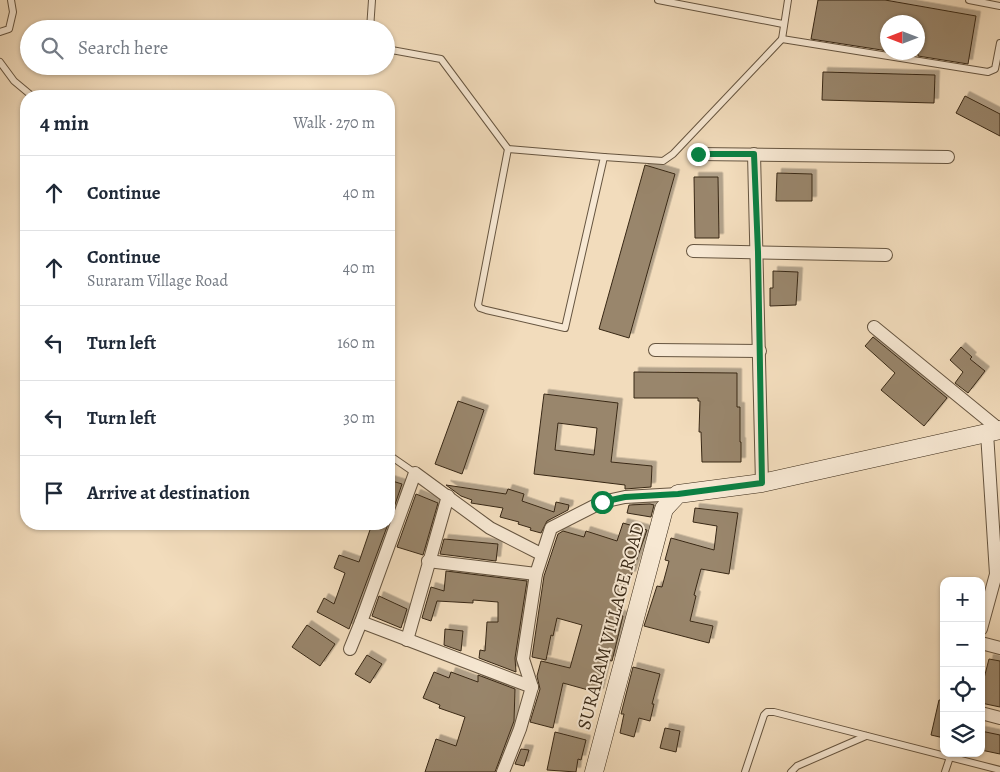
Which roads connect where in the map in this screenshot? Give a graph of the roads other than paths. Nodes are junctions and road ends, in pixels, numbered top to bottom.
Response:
1 (12, 0) edge
2 (372, 0) edge
3 (658, 0) edge
4 (788, 0) edge
5 (969, 0) edge
6 (1000, 6) edge
7 (371, 20) edge
8 (784, 24) junction
9 (0, 32) edge
10 (782, 38) junction
11 (1000, 43) edge
12 (395, 51) edge
13 (0, 62) edge
14 (25, 90) edge
15 (508, 149) junction
16 (698, 154) dead end
17 (754, 154) junction
18 (604, 157) junction
19 (948, 157) dead end
20 (693, 251) dead end
21 (758, 252) junction
22 (886, 255) dead end
23 (874, 327) dead end
24 (655, 350) dead end
25 (760, 351) junction
26 (996, 431) edge
27 (395, 459) edge
28 (415, 473) junction
29 (762, 483) junction
30 (678, 494) junction
31 (448, 496) junction
32 (395, 528) edge
33 (394, 530) edge
34 (542, 554) junction
35 (428, 561) junction
36 (536, 574) junction
37 (998, 575) edge
38 (361, 622) junction
39 (983, 622) edge
40 (407, 640) junction
41 (985, 645) edge
42 (1000, 648) edge
43 (350, 649) dead end
44 (532, 687) junction
45 (985, 714) edge
46 (1000, 718) edge
47 (867, 736) junction
48 (940, 754) edge
49 (950, 757) joint
50 (1000, 770) edge
51 (503, 772) edge
52 (594, 772) edge
53 (746, 772) edge
54 (792, 772) edge
55 (945, 772) edge

1 - 9 lane
2 - 7 lane
3 - 8 lane
4 - 8 lane
5 - 6 lane
8 - 10 lane
10 - 11 lane
10 - 18 lane
12 - 15 lane
13 - 14 lane
15 - 18 lane
15 - 18 lane
16 - 17 street
17 - 19 street
17 - 21 street
20 - 21 street
21 - 22 street
21 - 25 street
23 - 26 street
24 - 25 street
25 - 29 street
26 - 29 main road
26 - 37 street
27 - 28 lane
28 - 31 street
28 - 32 street
29 - 30 main road
30 - 34 street
30 - 52 main road, SURARAM VILLAGE ROAD
31 - 34 street
31 - 35 street
33 - 38 street
34 - 36 street
35 - 36 street
35 - 40 street
36 - 44 street
37 - 39 street
38 - 40 street
38 - 43 street
40 - 44 street
41 - 42 street
44 - 51 street
45 - 46 street
47 - 48 lane
47 - 53 lane
47 - 54 lane
49 - 50 lane
49 - 55 lane

